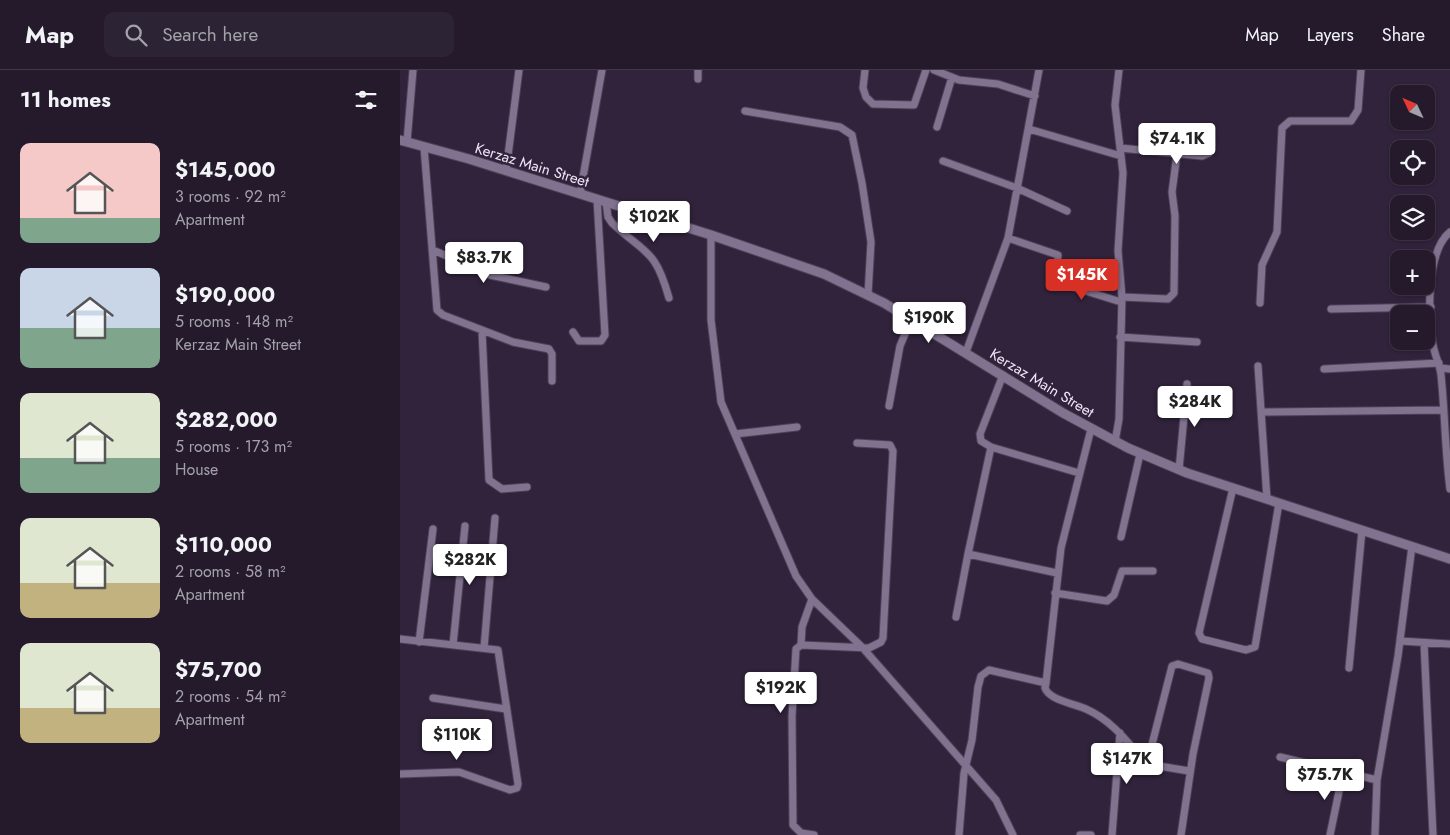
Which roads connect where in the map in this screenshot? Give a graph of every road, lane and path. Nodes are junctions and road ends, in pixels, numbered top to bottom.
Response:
1 (413, 70) edge
2 (519, 70) edge
3 (602, 70) edge
4 (698, 70) edge
5 (865, 70) edge
6 (926, 70) edge
7 (934, 70) edge
8 (1039, 70) edge
9 (1119, 70) edge
10 (1361, 70) edge
11 (952, 77) junction
12 (698, 79) dead end
13 (1036, 96) junction
14 (745, 111) dead end
15 (937, 127) dead end
16 (1029, 129) junction
17 (404, 141) edge
18 (1211, 144) dead end
19 (424, 147) junction
20 (1120, 148) junction
21 (1177, 154) junction
22 (1121, 156) junction
23 (943, 161) dead end
24 (506, 171) junction
25 (1017, 188) junction
26 (580, 194) junction
27 (597, 199) junction
28 (606, 202) junction
29 (1067, 212) dead end
30 (1450, 232) edge
31 (711, 235) junction
32 (1008, 238) junction
33 (432, 250) junction
34 (546, 287) dead end
35 (868, 295) junction
36 (669, 298) dead end
37 (1121, 300) junction
38 (1260, 303) dead end
39 (1431, 305) edge
40 (1390, 308) edge
41 (1331, 309) dead end
42 (912, 320) junction
43 (482, 330) junction
44 (573, 332) dead end
45 (1120, 337) junction
46 (1197, 342) dead end
47 (1434, 350) edge
48 (966, 352) junction
49 (1439, 365) junction
50 (1258, 366) dead end
51 (1450, 368) edge
52 (1324, 369) dead end
53 (1003, 375) junction
54 (552, 381) dead end
55 (1187, 384) dead end
56 (889, 406) dead end
57 (1443, 410) junction
58 (1261, 412) junction
59 (797, 427) dead end
60 (1447, 427) edge
61 (1091, 429) junction
62 (735, 434) junction
63 (1115, 442) junction
64 (857, 443) dead end
65 (991, 447) junction
66 (1140, 454) junction
67 (1179, 470) junction
68 (1079, 472) junction
69 (527, 487) dead end
70 (1233, 488) junction
71 (1450, 489) edge
72 (1267, 499) junction
73 (1279, 503) junction
74 (495, 518) dead end
75 (465, 526) dead end
76 (433, 529) dead end
77 (1362, 530) junction
78 (1121, 537) dead end
79 (1412, 546) junction
80 (968, 554) junction
81 (1450, 559) edge
82 (1450, 567) edge
83 (1152, 571) dead end
84 (1057, 574) junction
85 (1055, 593) junction
86 (812, 599) junction
87 (956, 617) dead end
88 (400, 639) edge
89 (419, 642) junction
90 (1400, 642) junction
91 (1424, 643) junction
92 (1450, 644) edge
93 (453, 645) junction
94 (801, 645) junction
95 (484, 648) junction
96 (862, 648) junction
97 (1349, 668) dead end
98 (1046, 683) junction
99 (433, 698) dead end
100 (506, 710) junction
101 (1120, 732) junction
102 (1280, 757) dead end
103 (1147, 764) junction
104 (965, 765) junction
105 (1190, 771) junction
106 (1343, 772) junction
107 (400, 774) edge
108 (1376, 780) junction
109 (814, 835) edge
110 (959, 835) edge
111 (1013, 835) edge
112 (1080, 835) edge
113 (1091, 835) edge
114 (1112, 835) edge
115 (1181, 835) edge
116 (1330, 835) edge
117 (1375, 835) edge
118 (1433, 835) edge

1 - 17 street
2 - 24 street
3 - 26 street
4 - 12 street
5 - 6 street
7 - 11 street
8 - 13 street
9 - 20 street
10 - 38 street
11 - 13 street
11 - 15 street
13 - 16 street
14 - 35 street
16 - 22 street
16 - 25 street
17 - 19 street, Kerzaz Main Street
18 - 21 street
19 - 24 street, Kerzaz Main Street
19 - 33 street
20 - 21 street
20 - 22 street
21 - 37 street
22 - 37 street
23 - 25 street
24 - 26 street, Kerzaz Main Street
25 - 29 street
25 - 32 street
26 - 27 street, Kerzaz Main Street
27 - 28 street, Kerzaz Main Street
27 - 44 street
28 - 31 street, Kerzaz Main Street
28 - 36 street
30 - 39 street
31 - 35 street, Kerzaz Main Street
31 - 62 street
32 - 37 street
32 - 48 street
33 - 34 street
33 - 43 street
35 - 42 street, Kerzaz Main Street
37 - 45 street
40 - 41 street
42 - 48 street, Kerzaz Main Street
42 - 56 street
43 - 54 street
43 - 69 street
45 - 46 street
45 - 63 street
47 - 49 street
48 - 53 street, Kerzaz Main Street
49 - 51 street
49 - 52 street
49 - 57 street
50 - 58 street
53 - 61 street, Kerzaz Main Street
53 - 65 street
55 - 67 street
57 - 58 street
57 - 60 street
58 - 72 street
59 - 62 street
60 - 71 street
61 - 63 street, Kerzaz Main Street
61 - 68 street
62 - 86 street
63 - 66 street, Kerzaz Main Street
64 - 96 street
65 - 68 street
65 - 80 street
66 - 67 street, Kerzaz Main Street
66 - 78 street
67 - 70 street, Kerzaz Main Street
68 - 84 street
70 - 72 street, Kerzaz Main Street
70 - 73 street
72 - 73 street, Kerzaz Main Street
73 - 77 street, Kerzaz Main Street
74 - 95 street
75 - 93 street
76 - 89 street
77 - 79 street, Kerzaz Main Street
77 - 97 street
79 - 81 street, Kerzaz Main Street
79 - 90 street
80 - 84 street
80 - 87 street
81 - 82 street
83 - 85 street
84 - 85 street
85 - 98 street
86 - 94 street
86 - 96 street
88 - 89 street
89 - 93 street
90 - 91 street
90 - 108 street
91 - 92 street
91 - 118 street
93 - 95 street
94 - 96 street
94 - 109 street
95 - 100 street
96 - 104 street
98 - 101 street
98 - 104 street
99 - 100 street
100 - 107 street
101 - 103 street
101 - 114 street
102 - 106 street
103 - 105 street
103 - 105 street
104 - 110 street
104 - 111 street
105 - 115 street
106 - 108 street
106 - 116 street
108 - 117 street
112 - 113 street

